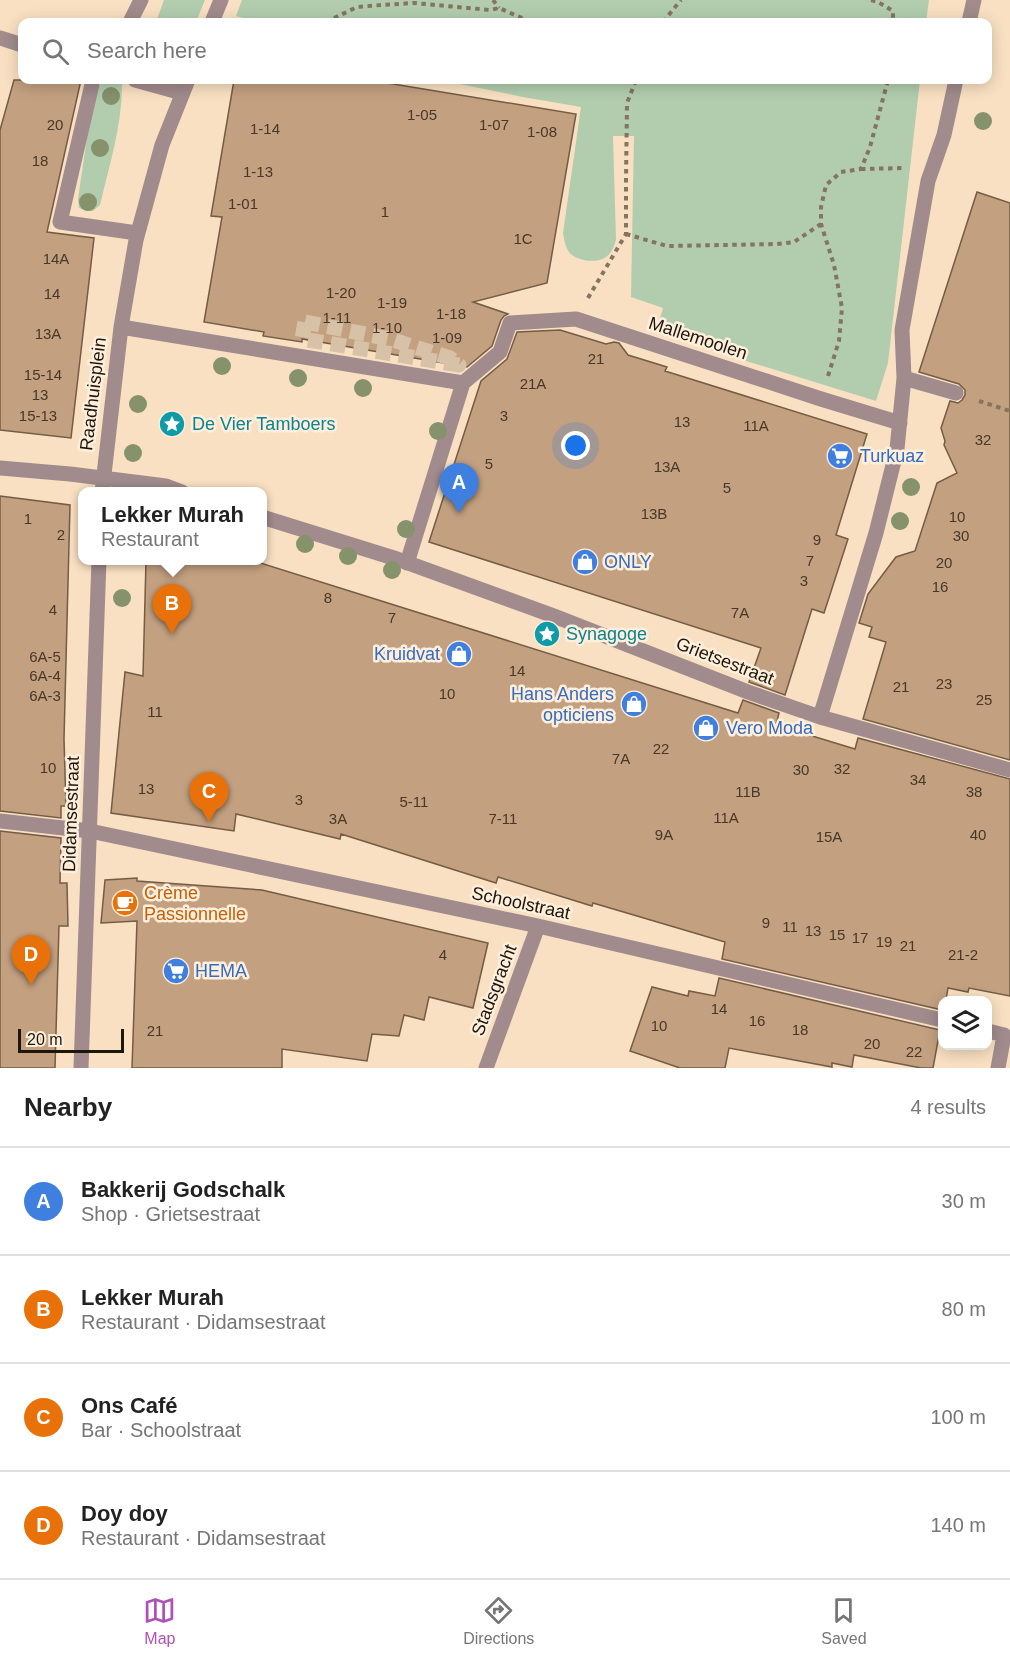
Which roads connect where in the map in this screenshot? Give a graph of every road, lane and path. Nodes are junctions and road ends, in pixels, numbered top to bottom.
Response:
1 (141, 0) edge
2 (221, 0) edge
3 (493, 0) edge
4 (681, 0) edge
5 (871, 0) edge
6 (974, 0) edge
7 (499, 8) junction
8 (132, 18) edge
9 (214, 18) edge
10 (334, 18) edge
11 (522, 18) edge
12 (666, 18) edge
13 (893, 18) edge
14 (970, 18) edge
15 (0, 38) edge
16 (18, 44) edge
17 (92, 84) edge
18 (168, 84) edge
19 (634, 84) edge
20 (887, 84) edge
21 (955, 84) edge
22 (185, 86) edge
23 (933, 166) junction
24 (861, 169) junction
25 (821, 224) junction
26 (137, 233) junction
27 (627, 234) junction
28 (576, 319) junction
29 (121, 327) junction
30 (904, 378) junction
31 (463, 383) junction
32 (956, 393) joint
33 (821, 399) junction
34 (1010, 411) edge
35 (900, 423) junction
36 (0, 468) edge
37 (102, 485) edge
38 (169, 487) edge
39 (267, 519) edge
40 (402, 561) junction
41 (99, 565) edge
42 (820, 717) junction
43 (1010, 770) edge
44 (0, 821) edge
45 (90, 831) junction
46 (538, 926) junction
47 (938, 1019) edge
48 (992, 1032) edge
49 (1007, 1033) edge
50 (81, 1068) edge
51 (486, 1068) edge
52 (998, 1068) edge

1 - 8 street
2 - 9 street
3 - 7 path
4 - 12 path
5 - 13 path
6 - 14 street
7 - 10 path
7 - 11 path
15 - 16 street
17 - 26 street
18 - 22 street, Raadhuisplein
19 - 27 path
20 - 24 path
21 - 23 street
22 - 26 street, Raadhuisplein
23 - 24 path
23 - 30 street
24 - 25 path
25 - 27 path
25 - 33 path
26 - 29 street, Raadhuisplein
27 - 28 path
28 - 31 street, Mallemoolen
28 - 33 street, Mallemoolen
29 - 31 street
29 - 37 street, Raadhuisplein
30 - 32 street
30 - 35 street
31 - 40 street
32 - 34 path
33 - 35 street, Mallemoolen
35 - 42 street
36 - 37 street
37 - 38 street
39 - 40 street
40 - 42 street, Grietsestraat
41 - 45 street, Didamsestraat
42 - 43 street, Grietsestraat
44 - 45 street, Schoolstraat
45 - 46 street, Schoolstraat
45 - 50 street, Didamsestraat
46 - 47 street, Schoolstraat
46 - 51 street, Stadsgracht
48 - 49 street
49 - 52 street

